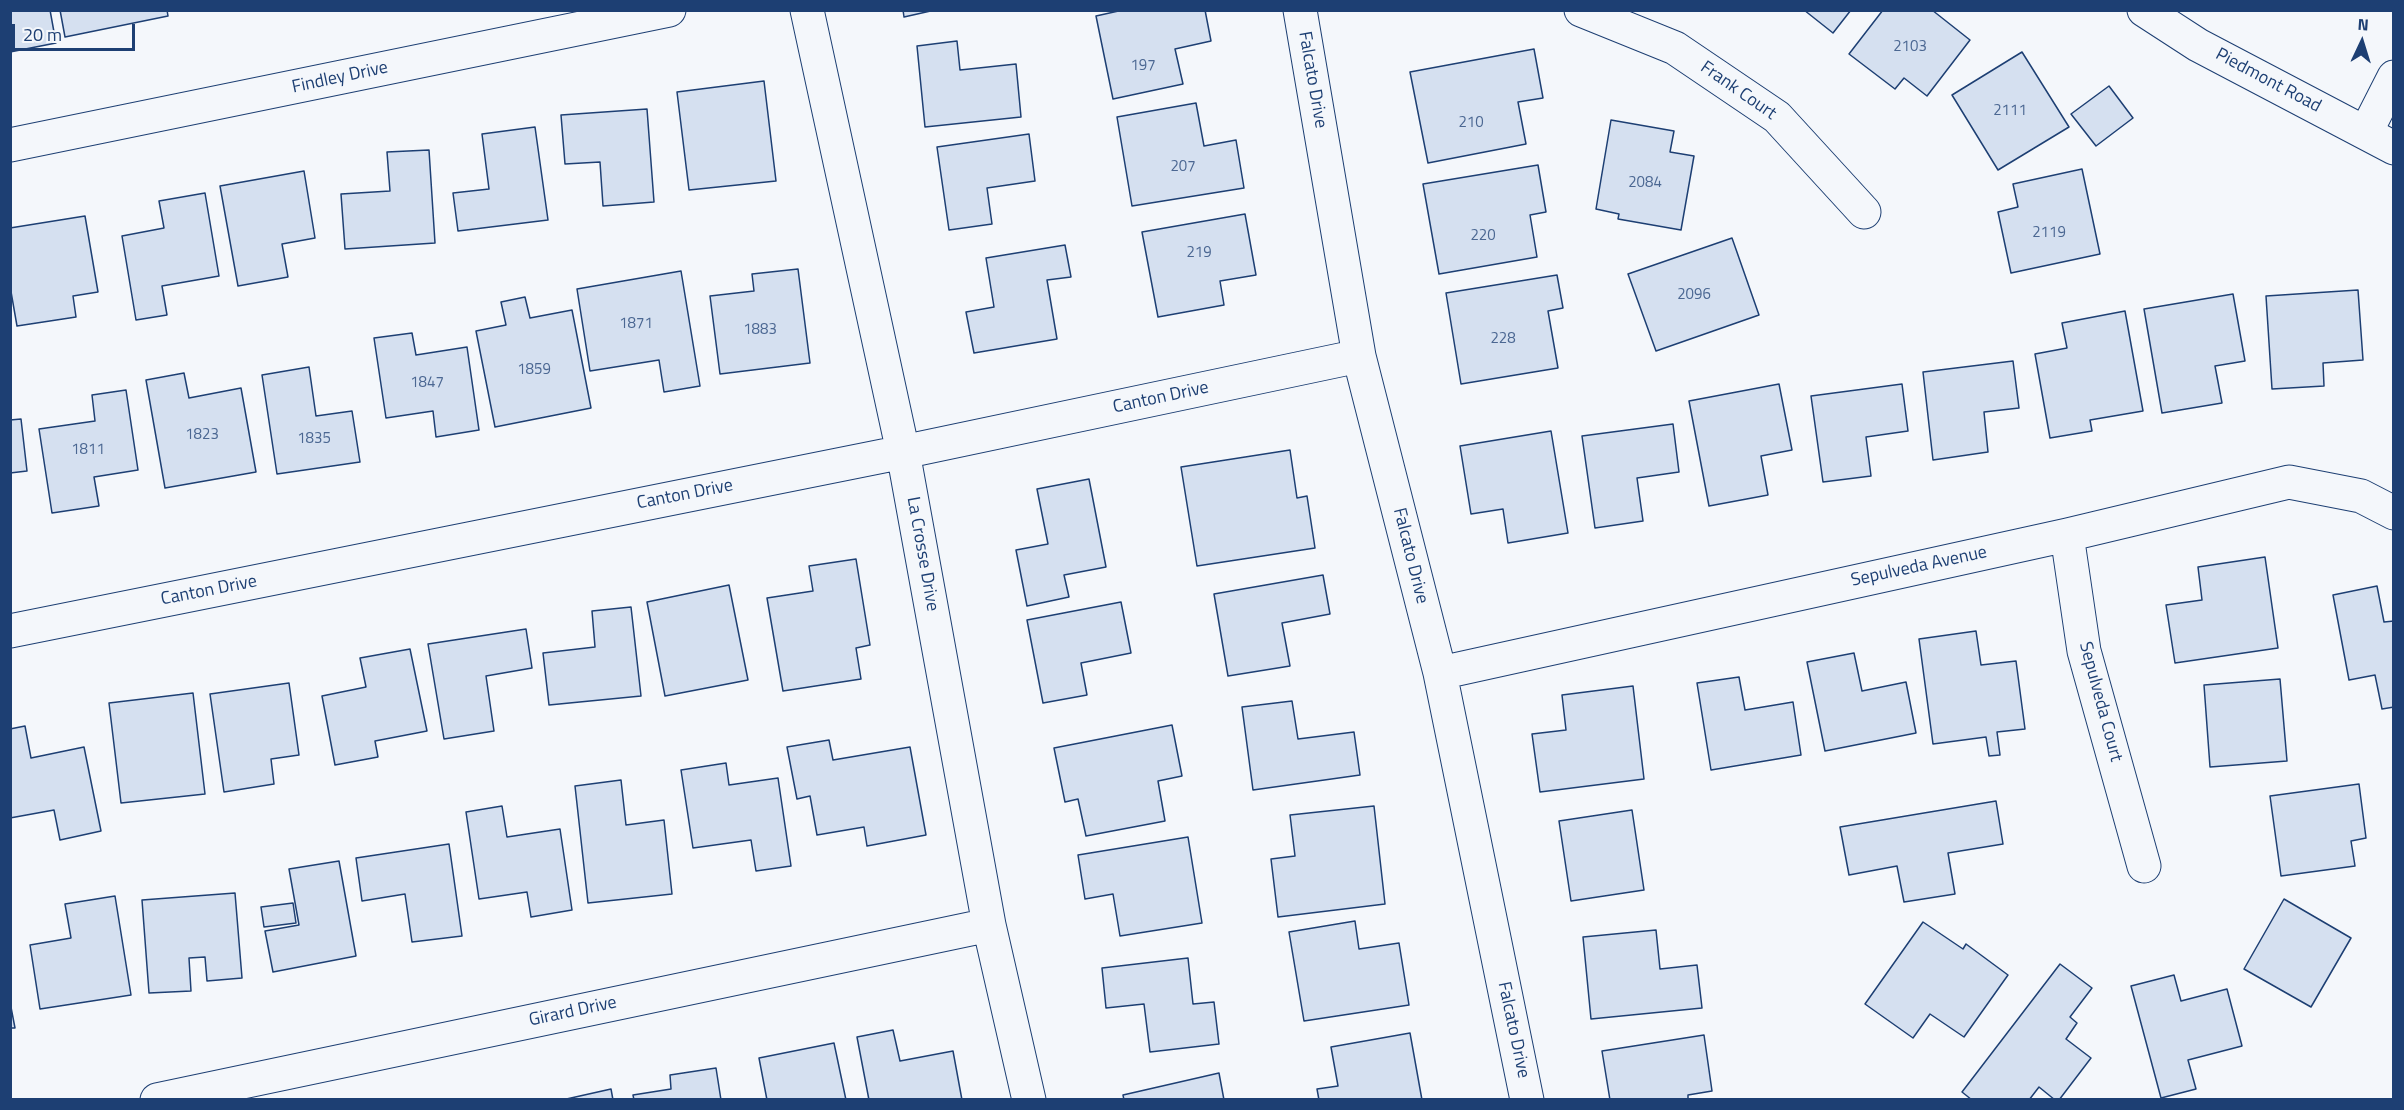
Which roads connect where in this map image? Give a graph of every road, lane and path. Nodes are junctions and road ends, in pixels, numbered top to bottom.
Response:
1 (669, 10) edge
2 (807, 10) edge
3 (1581, 10) edge
4 (2144, 10) edge
5 (1307, 11) edge
6 (2394, 77) edge
7 (2380, 140) edge
8 (10, 145) edge
9 (1864, 212) dead end
10 (1359, 356) junction
11 (903, 452) junction
12 (2394, 513) edge
13 (2067, 535) junction
14 (10, 631) edge
15 (1440, 673) junction
16 (2144, 866) dead end
17 (989, 925) junction
18 (157, 1100) edge
19 (1029, 1100) edge
20 (1527, 1100) edge

1 - 8 street, Findley Drive
2 - 11 street, La Crosse Drive
3 - 9 street, Frank Court
4 - 7 street, Piedmont Road
5 - 10 street, Falcato Drive
6 - 7 street
10 - 11 street, Canton Drive
10 - 15 street, Falcato Drive
11 - 14 street, Canton Drive
11 - 17 street, La Crosse Drive
12 - 13 street, Sepulveda Avenue
13 - 15 street, Sepulveda Avenue
13 - 16 street, Sepulveda Court
15 - 20 street, Falcato Drive
17 - 18 street, Girard Drive
17 - 19 street, La Crosse Drive

